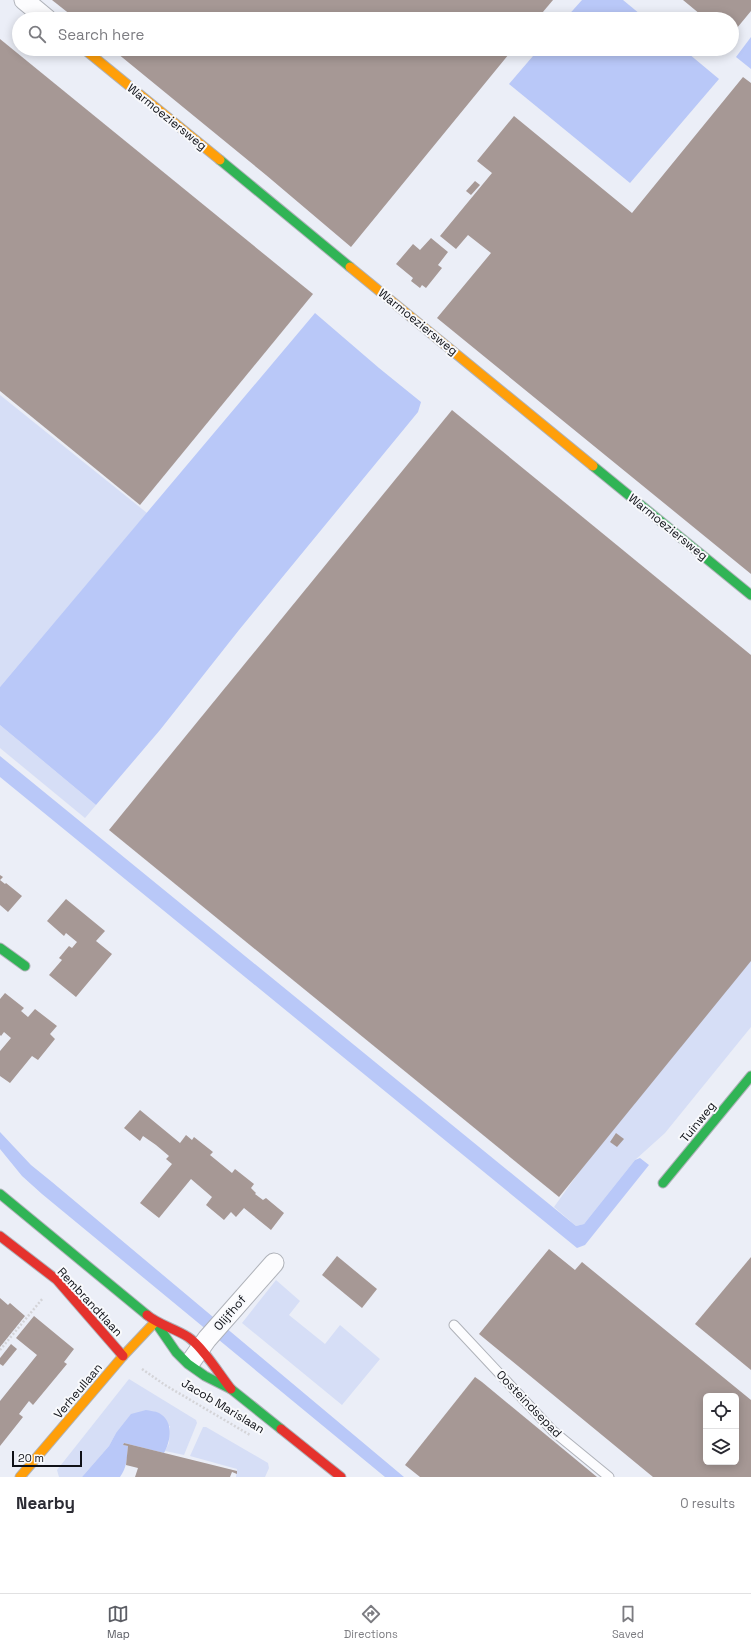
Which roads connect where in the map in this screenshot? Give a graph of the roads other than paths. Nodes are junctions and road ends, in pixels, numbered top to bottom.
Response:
1 (24, 0) edge
2 (39, 12) edge
3 (93, 56) edge
4 (751, 595) edge
5 (1, 950) edge
6 (25, 966) dead end
7 (751, 1076) edge
8 (663, 1183) dead end
9 (0, 1194) edge
10 (0, 1236) edge
11 (274, 1263) dead end
12 (155, 1322) junction
13 (454, 1324) dead end
14 (204, 1344) junction
15 (123, 1356) junction
16 (188, 1364) junction
17 (231, 1389) junction
18 (20, 1477) edge
19 (341, 1477) edge
20 (609, 1477) edge

1 - 2 street
3 - 4 street, Warmoeziersweg
5 - 6 street
7 - 8 street, Tuinweg
9 - 12 street, Jacob Marislaan
10 - 15 street, Rembrandtlaan
11 - 14 street, Olijfhof
12 - 14 street, Jacob Marislaan
12 - 15 street, Verheullaan
12 - 16 street, Jacob Marislaan
13 - 20 lane, Oosteindsepad
14 - 16 street, Olijfhof
14 - 17 street, Jacob Marislaan
15 - 18 street, Verheullaan
16 - 17 street, Jacob Marislaan
17 - 19 street, Jacob Marislaan

